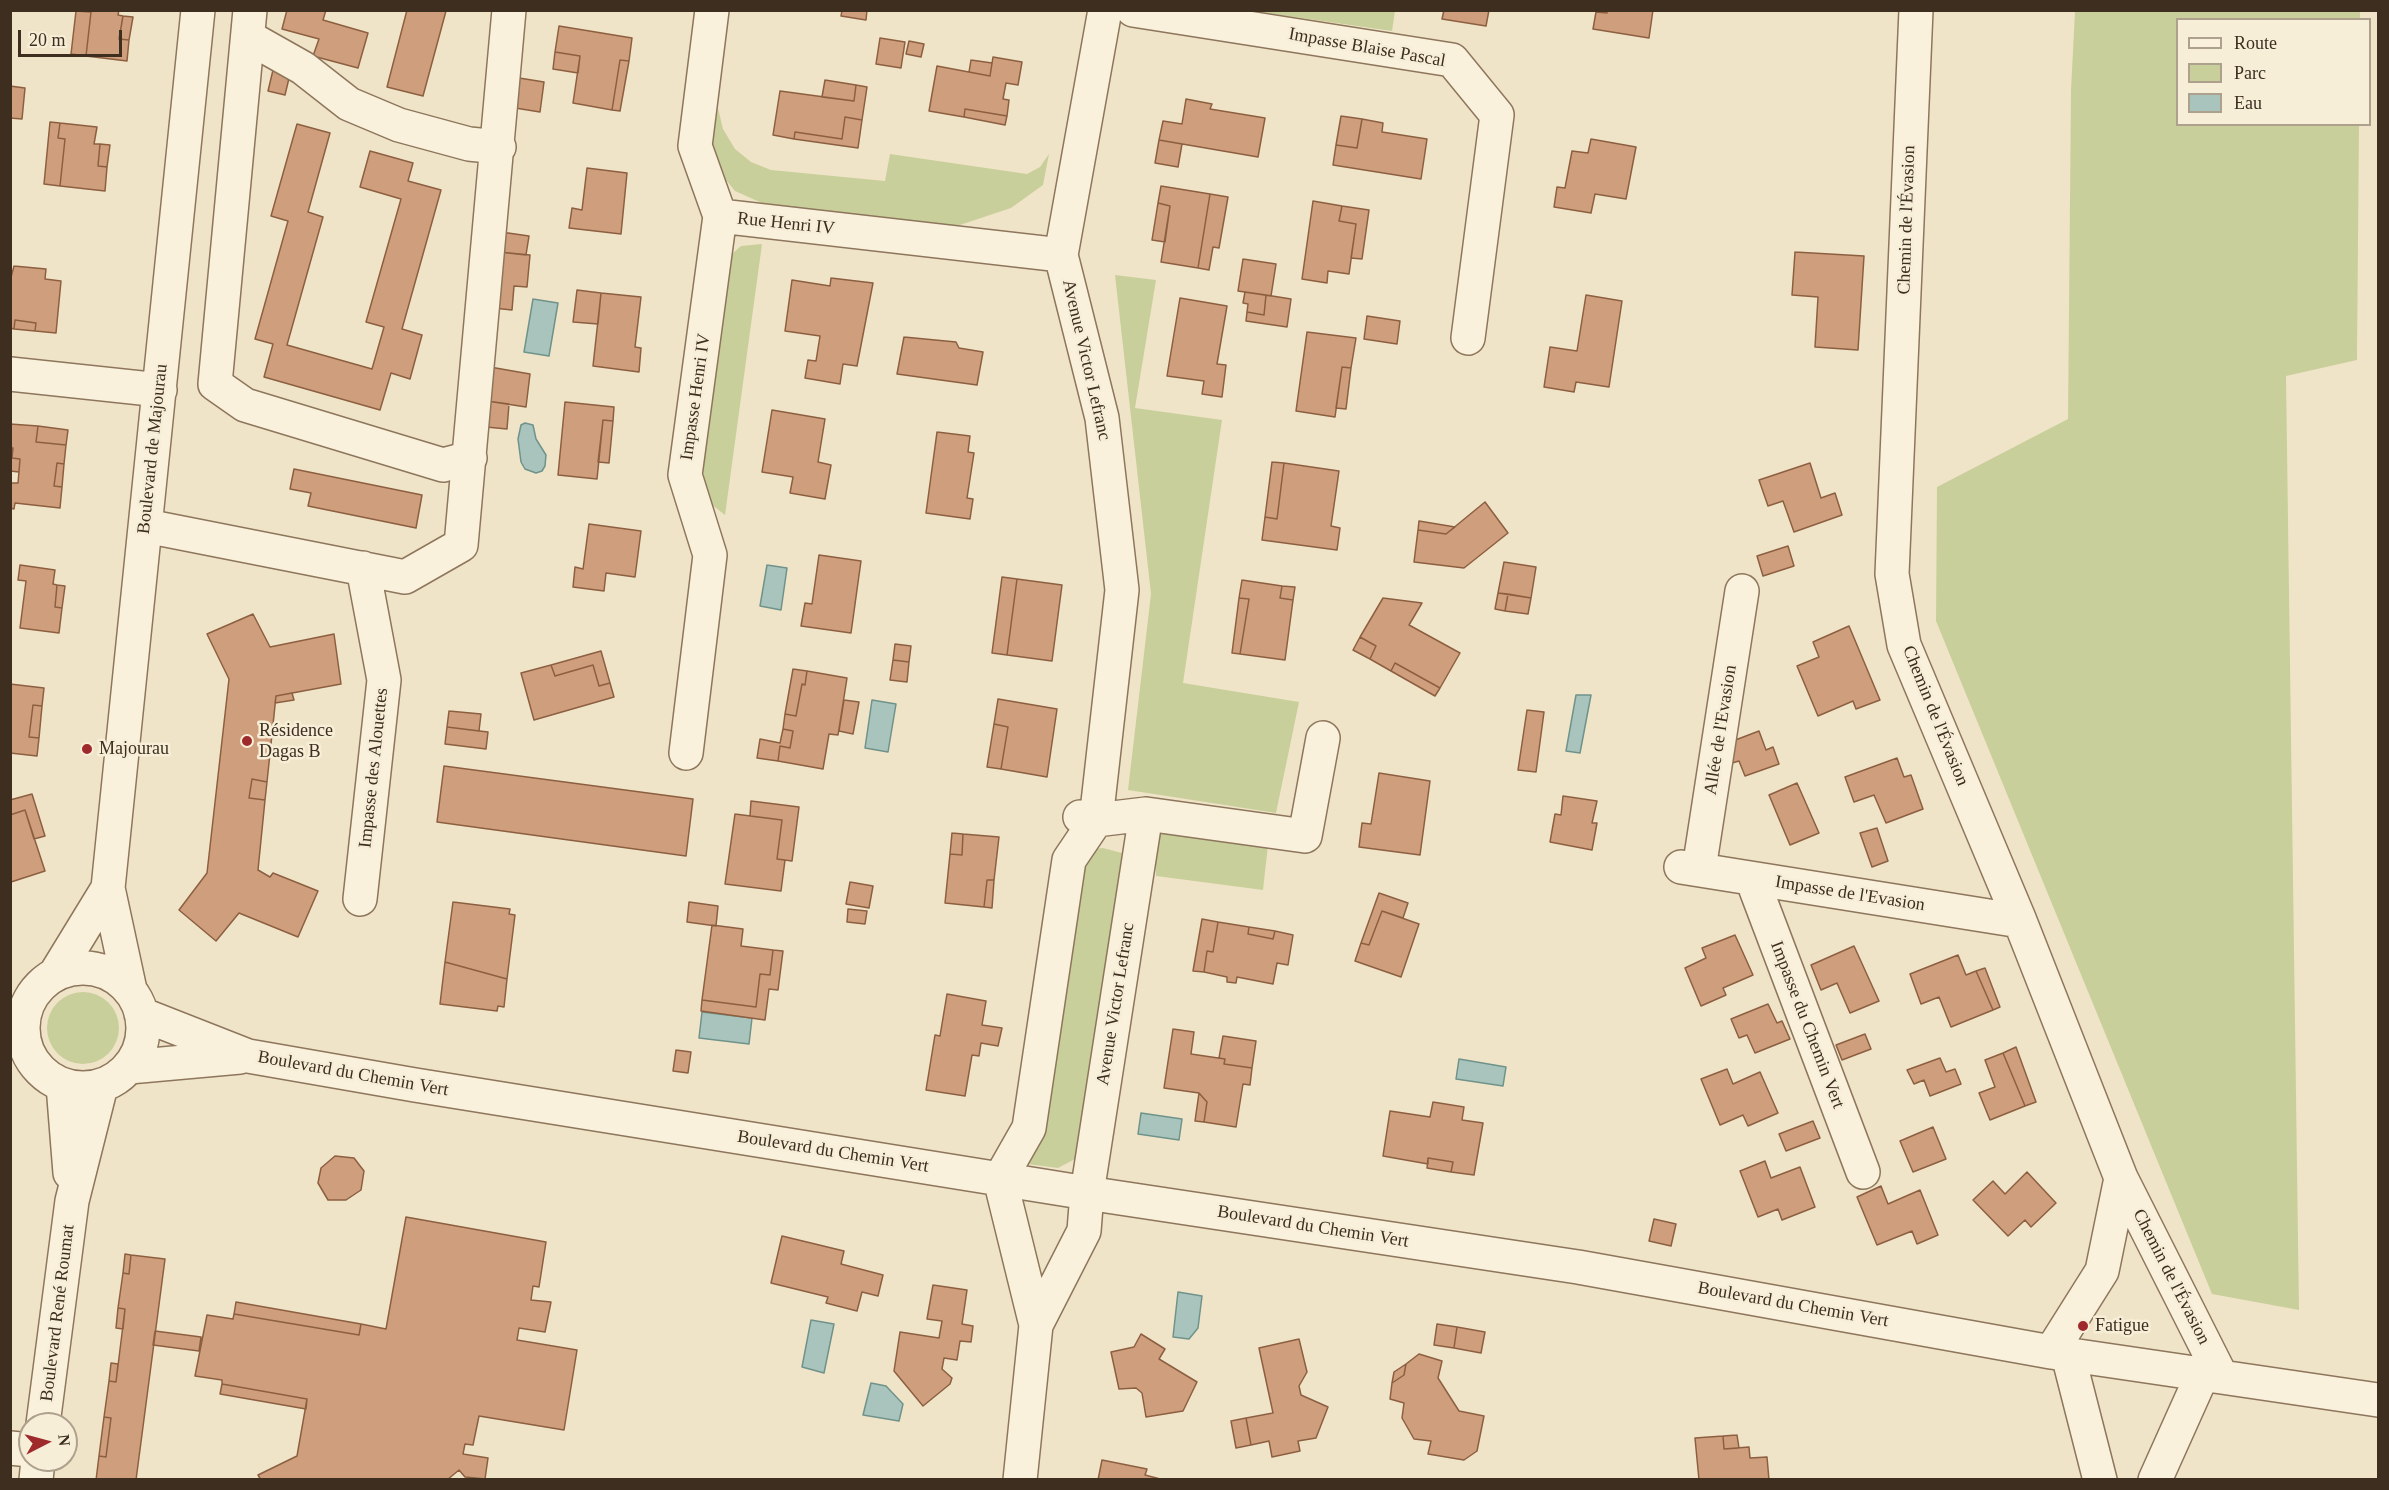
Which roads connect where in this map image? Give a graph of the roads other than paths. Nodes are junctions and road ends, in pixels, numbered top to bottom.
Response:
1 (198, 10) edge
2 (509, 10) edge
3 (712, 10) edge
4 (1105, 10) edge
5 (1133, 10) edge
6 (1916, 10) edge
7 (249, 24) edge
8 (498, 147) junction
9 (720, 216) junction
10 (1061, 255) junction
11 (1468, 338) dead end
12 (10, 374) edge
13 (160, 390) junction
14 (470, 458) junction
15 (146, 526) junction
16 (363, 568) junction
17 (1742, 591) dead end
18 (1323, 738) dead end
19 (686, 753) dead end
20 (1146, 814) junction
21 (1088, 818) junction
22 (1690, 868) joint
23 (1752, 879) junction
24 (108, 888) junction
25 (360, 898) dead end
26 (2020, 921) junction
27 (34, 988) edge
28 (136, 1002) junction
29 (22, 1055) edge
30 (248, 1056) junction
31 (129, 1067) junction
32 (63, 1085) junction
33 (101, 1086) junction
34 (1863, 1172) dead end
35 (2121, 1178) junction
36 (1000, 1179) junction
37 (1087, 1193) junction
38 (72, 1201) junction
39 (1036, 1325) junction
40 (2059, 1353) junction
41 (2212, 1375) junction
42 (2379, 1400) edge
43 (45, 1412) edge
44 (1020, 1479) edge
45 (2100, 1479) edge
46 (2155, 1479) edge

1 - 13 street, Boulevard de Majourau
2 - 8 street
3 - 9 street, Rue Henri IV
4 - 10 street, Avenue Victor Lefranc
5 - 11 street, Impasse Blaise Pascal
6 - 26 street, Chemin de l'Évasion
7 - 8 street
7 - 14 street
8 - 14 street
9 - 10 street, Rue Henri IV
9 - 19 street, Impasse Henri IV
10 - 21 street, Avenue Victor Lefranc
12 - 13 street
13 - 15 street, Boulevard de Majourau
14 - 16 street
15 - 16 street
15 - 24 street, Boulevard de Majourau
16 - 25 street, Impasse des Alouettes
17 - 22 street, Allée de l'Evasion
18 - 20 street
20 - 21 street
20 - 37 street, Avenue Victor Lefranc
21 - 36 street, Avenue Victor Lefranc
22 - 23 street, Impasse de l'Evasion
23 - 26 street, Impasse de l'Evasion
23 - 34 street, Impasse du Chemin Vert
24 - 27 street, Boulevard de Majourau
24 - 28 street, Boulevard de Majourau
26 - 35 street, Chemin de l'Évasion
27 - 28 street
27 - 29 street
28 - 30 street, Boulevard du Chemin Vert
28 - 31 street
29 - 32 street
30 - 31 street, Boulevard du Chemin Vert
30 - 36 street, Boulevard du Chemin Vert
31 - 33 street
32 - 33 street
32 - 38 street, Boulevard René Roumat
33 - 38 street, Boulevard René Roumat
35 - 40 street, Chemin de l'Évasion
35 - 41 street, Chemin de l'Évasion
36 - 37 street, Boulevard du Chemin Vert
36 - 39 street
37 - 39 street, Avenue Victor Lefranc
37 - 40 street, Boulevard du Chemin Vert
38 - 43 street, Boulevard René Roumat
39 - 44 street
40 - 41 street, Boulevard du Chemin Vert
40 - 45 street
41 - 42 street, Boulevard du Chemin Vert
41 - 46 street

